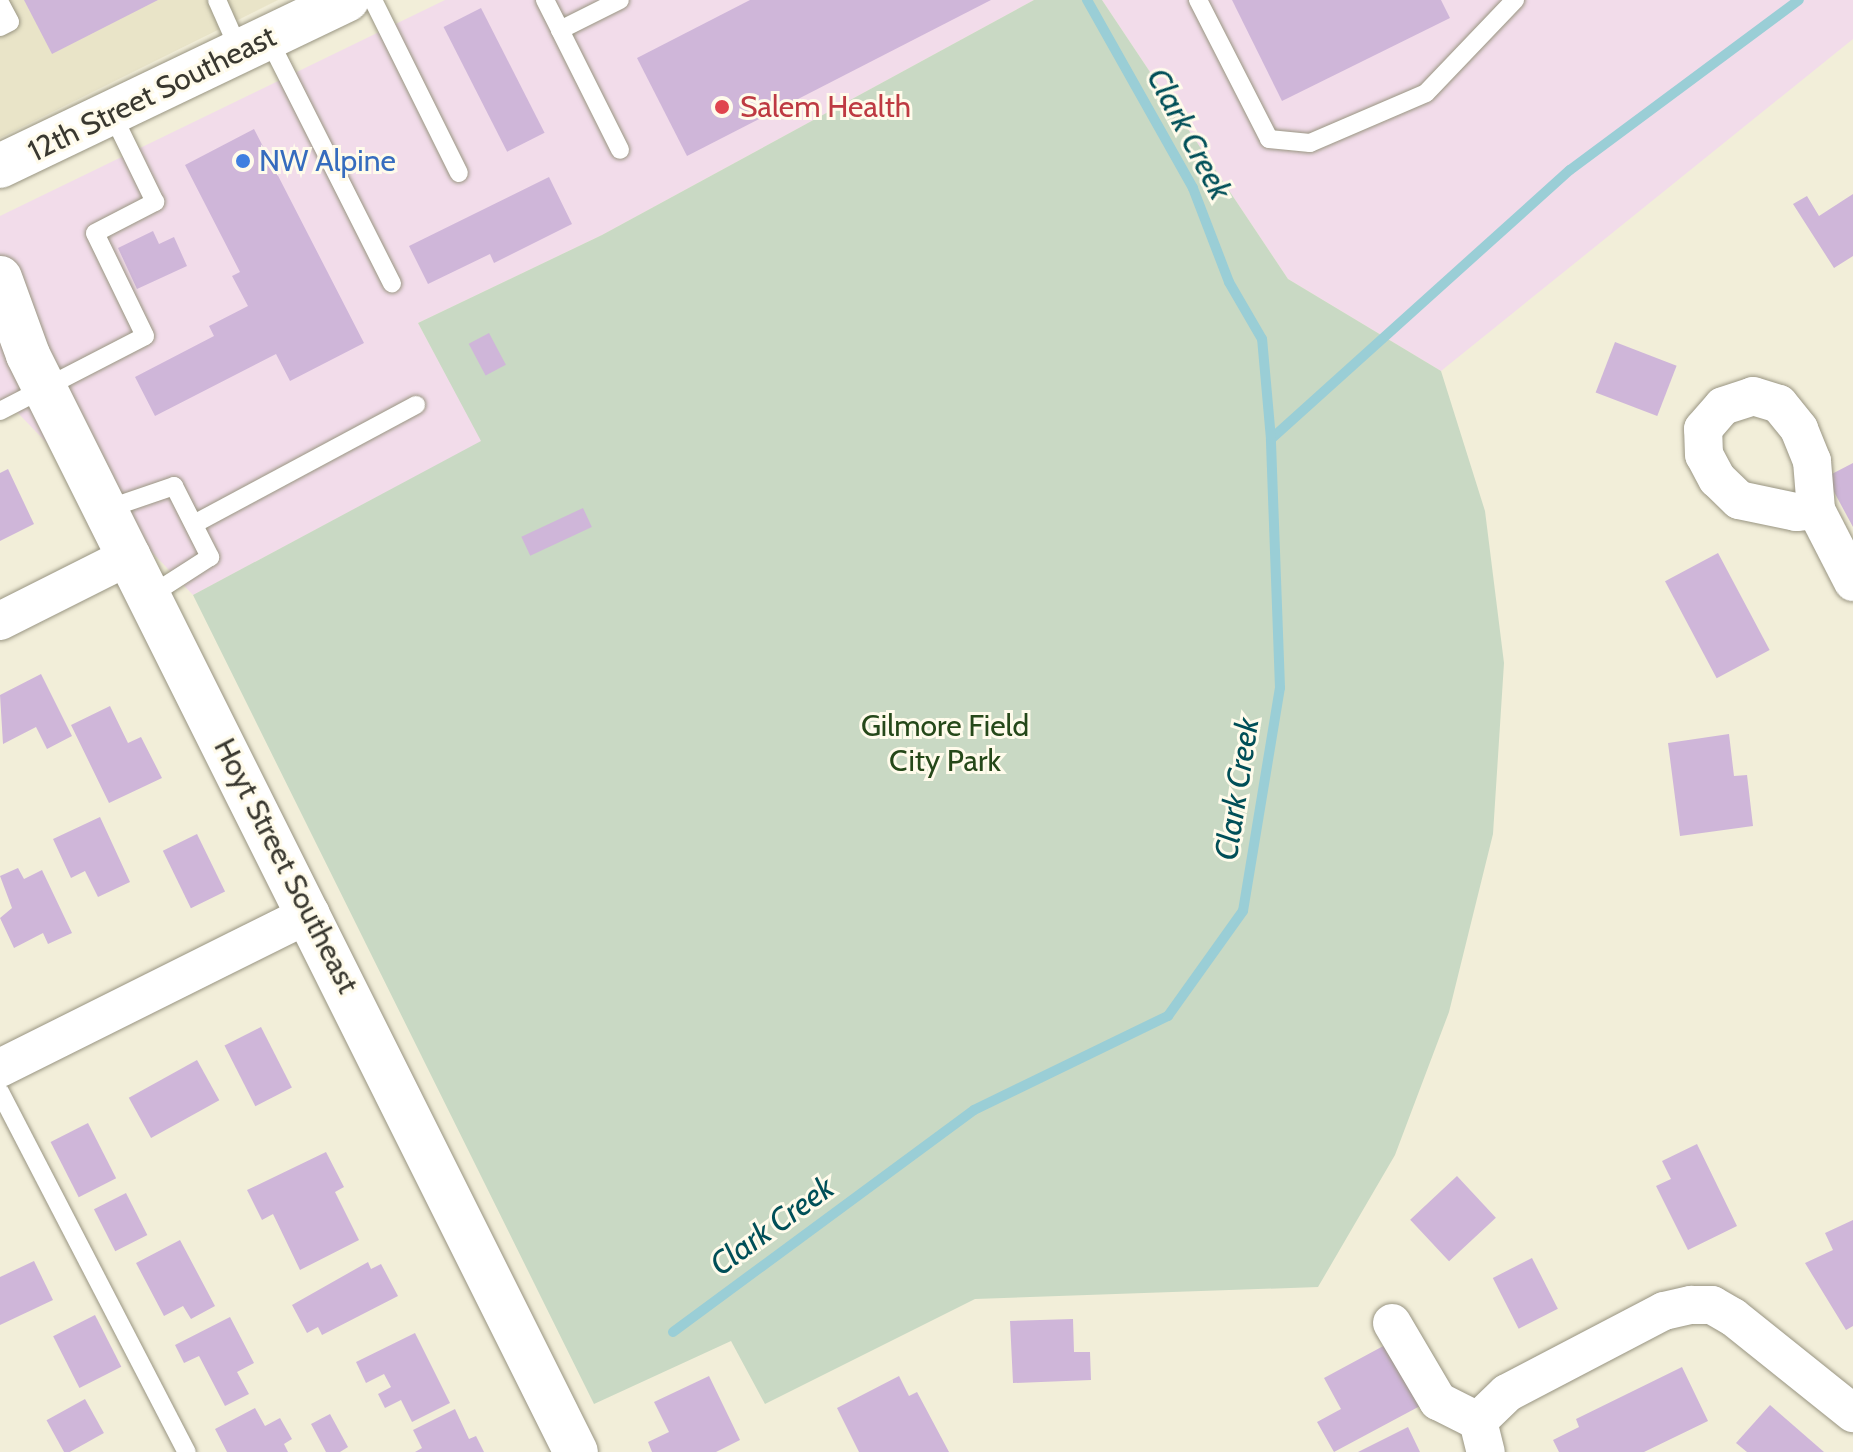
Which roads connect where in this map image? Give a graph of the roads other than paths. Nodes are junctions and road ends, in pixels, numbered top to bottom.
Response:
1 (217, 0) edge
2 (545, 0) edge
3 (620, 0) edge
4 (1198, 0) edge
5 (349, 1) edge
6 (1511, 2) edge
7 (0, 3) edge
8 (0, 27) edge
9 (560, 30) junction
10 (254, 45) junction
11 (112, 114) junction
12 (620, 150) dead end
13 (0, 166) edge
14 (459, 173) dead end
15 (392, 284) dead end
16 (2, 293) edge
17 (45, 388) junction
18 (416, 405) dead end
19 (0, 411) edge
20 (107, 509) junction
21 (194, 524) junction
22 (1824, 525) dead end
23 (131, 555) junction
24 (1853, 582) edge
25 (151, 595) junction
26 (0, 621) edge
27 (311, 913) junction
28 (0, 1068) edge
29 (0, 1092) edge
30 (1392, 1323) dead end
31 (1853, 1413) edge
32 (1482, 1436) edge
33 (187, 1452) edge
34 (576, 1452) edge

1 - 10 lane
2 - 9 lane
3 - 9 lane
4 - 6 lane
5 - 10 street, 12th Street Southeast
5 - 14 lane
7 - 8 lane
9 - 12 lane
10 - 11 street, 12th Street Southeast
10 - 15 lane
11 - 13 street, 12th Street Southeast
11 - 17 lane
16 - 17 street, Hoyt Street Southeast
17 - 19 lane
17 - 20 street, Hoyt Street Southeast
18 - 21 lane
20 - 21 lane
20 - 23 street, Hoyt Street Southeast
21 - 25 lane
22 - 24 street
23 - 25 street, Hoyt Street Southeast
23 - 26 street
25 - 27 street, Hoyt Street Southeast
27 - 28 street
27 - 34 street, Hoyt Street Southeast
29 - 33 lane
30 - 32 street
31 - 32 street

